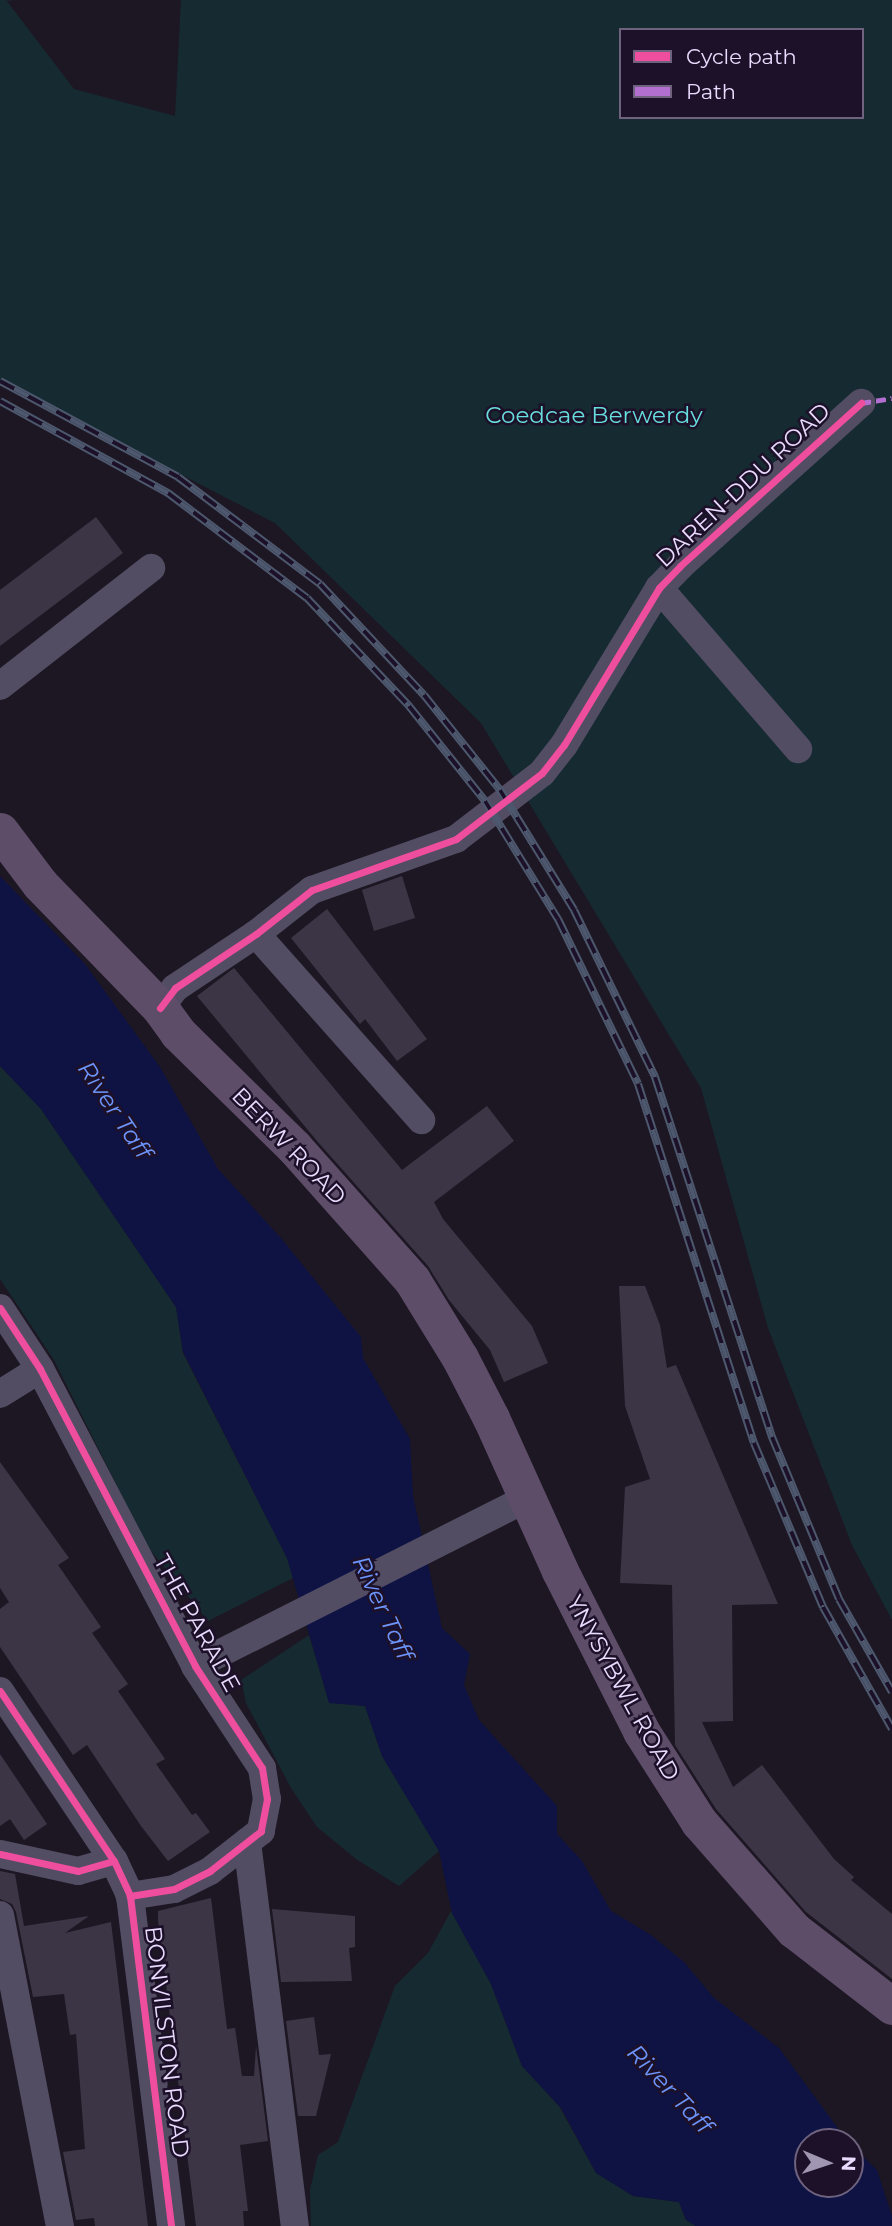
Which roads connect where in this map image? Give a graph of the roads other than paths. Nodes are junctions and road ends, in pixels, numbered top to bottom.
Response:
1 (861, 402) dead end
2 (151, 568) dead end
3 (659, 588) junction
4 (0, 686) edge
5 (798, 749) dead end
6 (0, 831) edge
7 (256, 934) junction
8 (160, 1008) junction
9 (421, 1120) dead end
10 (0, 1308) edge
11 (40, 1369) junction
12 (0, 1394) edge
13 (514, 1505) junction
14 (195, 1666) junction
15 (0, 1692) edge
16 (247, 1842) junction
17 (0, 1854) edge
18 (114, 1861) junction
19 (130, 1896) junction
20 (0, 1915) edge
21 (892, 2006) edge
22 (60, 2226) edge
23 (171, 2226) edge
24 (295, 2226) edge

1 - 3 street, DAREN-DDU ROAD
2 - 4 street
3 - 5 street
3 - 7 street, DAREN-DDU ROAD
6 - 8 main road, BERW ROAD
7 - 8 street, DAREN-DDU ROAD
7 - 9 street
8 - 13 main road, BERW ROAD
10 - 11 street, THE PARADE
11 - 12 street
11 - 14 street, THE PARADE
13 - 14 street
13 - 21 main road, YNYSYBWL ROAD
14 - 16 street, THE PARADE
15 - 18 street, BONVILSTON ROAD
16 - 19 street, THE PARADE
16 - 24 street
17 - 18 street
18 - 19 street, BONVILSTON ROAD
19 - 23 street, BONVILSTON ROAD
20 - 22 street

